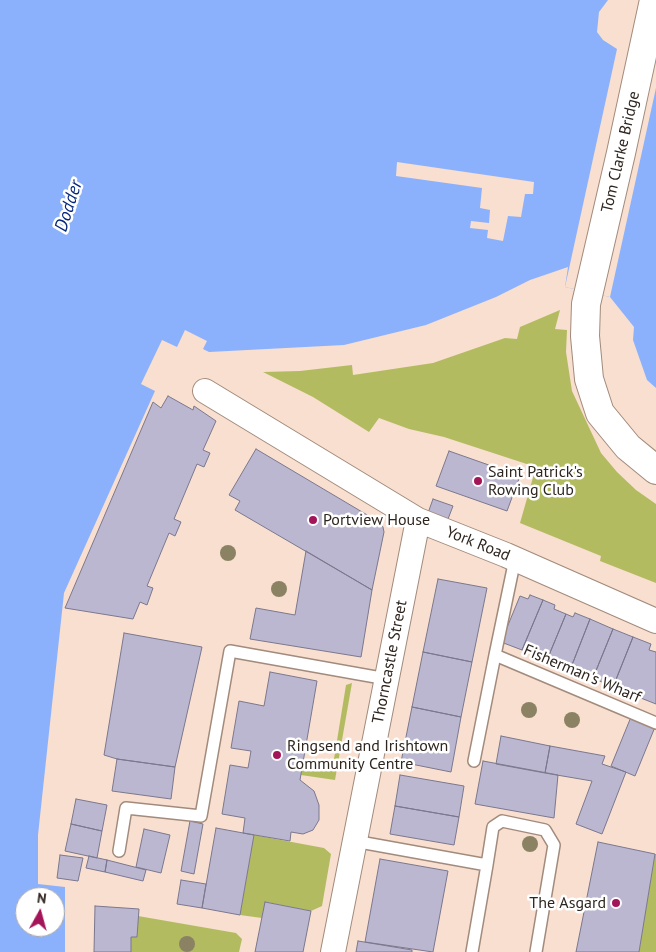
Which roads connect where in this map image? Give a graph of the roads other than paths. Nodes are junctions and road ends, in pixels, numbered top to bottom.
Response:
1 (654, 0) edge
2 (205, 391) dead end
3 (656, 470) edge
4 (418, 520) junction
5 (515, 559) junction
6 (656, 621) edge
7 (495, 655) junction
8 (386, 679) junction
9 (656, 724) edge
10 (474, 761) dead end
11 (354, 841) junction
12 (119, 851) dead end
13 (487, 865) junction
14 (333, 952) edge
15 (472, 952) edge
16 (536, 952) edge

1 - 3 main road, Tom Clarke Bridge
2 - 4 street, York Road
4 - 5 street, York Road
4 - 8 street, Thorncastle Street
5 - 6 street, York Road
5 - 7 lane
7 - 9 lane, Fisherman's Wharf
7 - 10 lane
8 - 11 street, Thorncastle Street
8 - 12 lane
11 - 13 lane
11 - 14 street, Thorncastle Street
13 - 15 lane
13 - 16 lane

